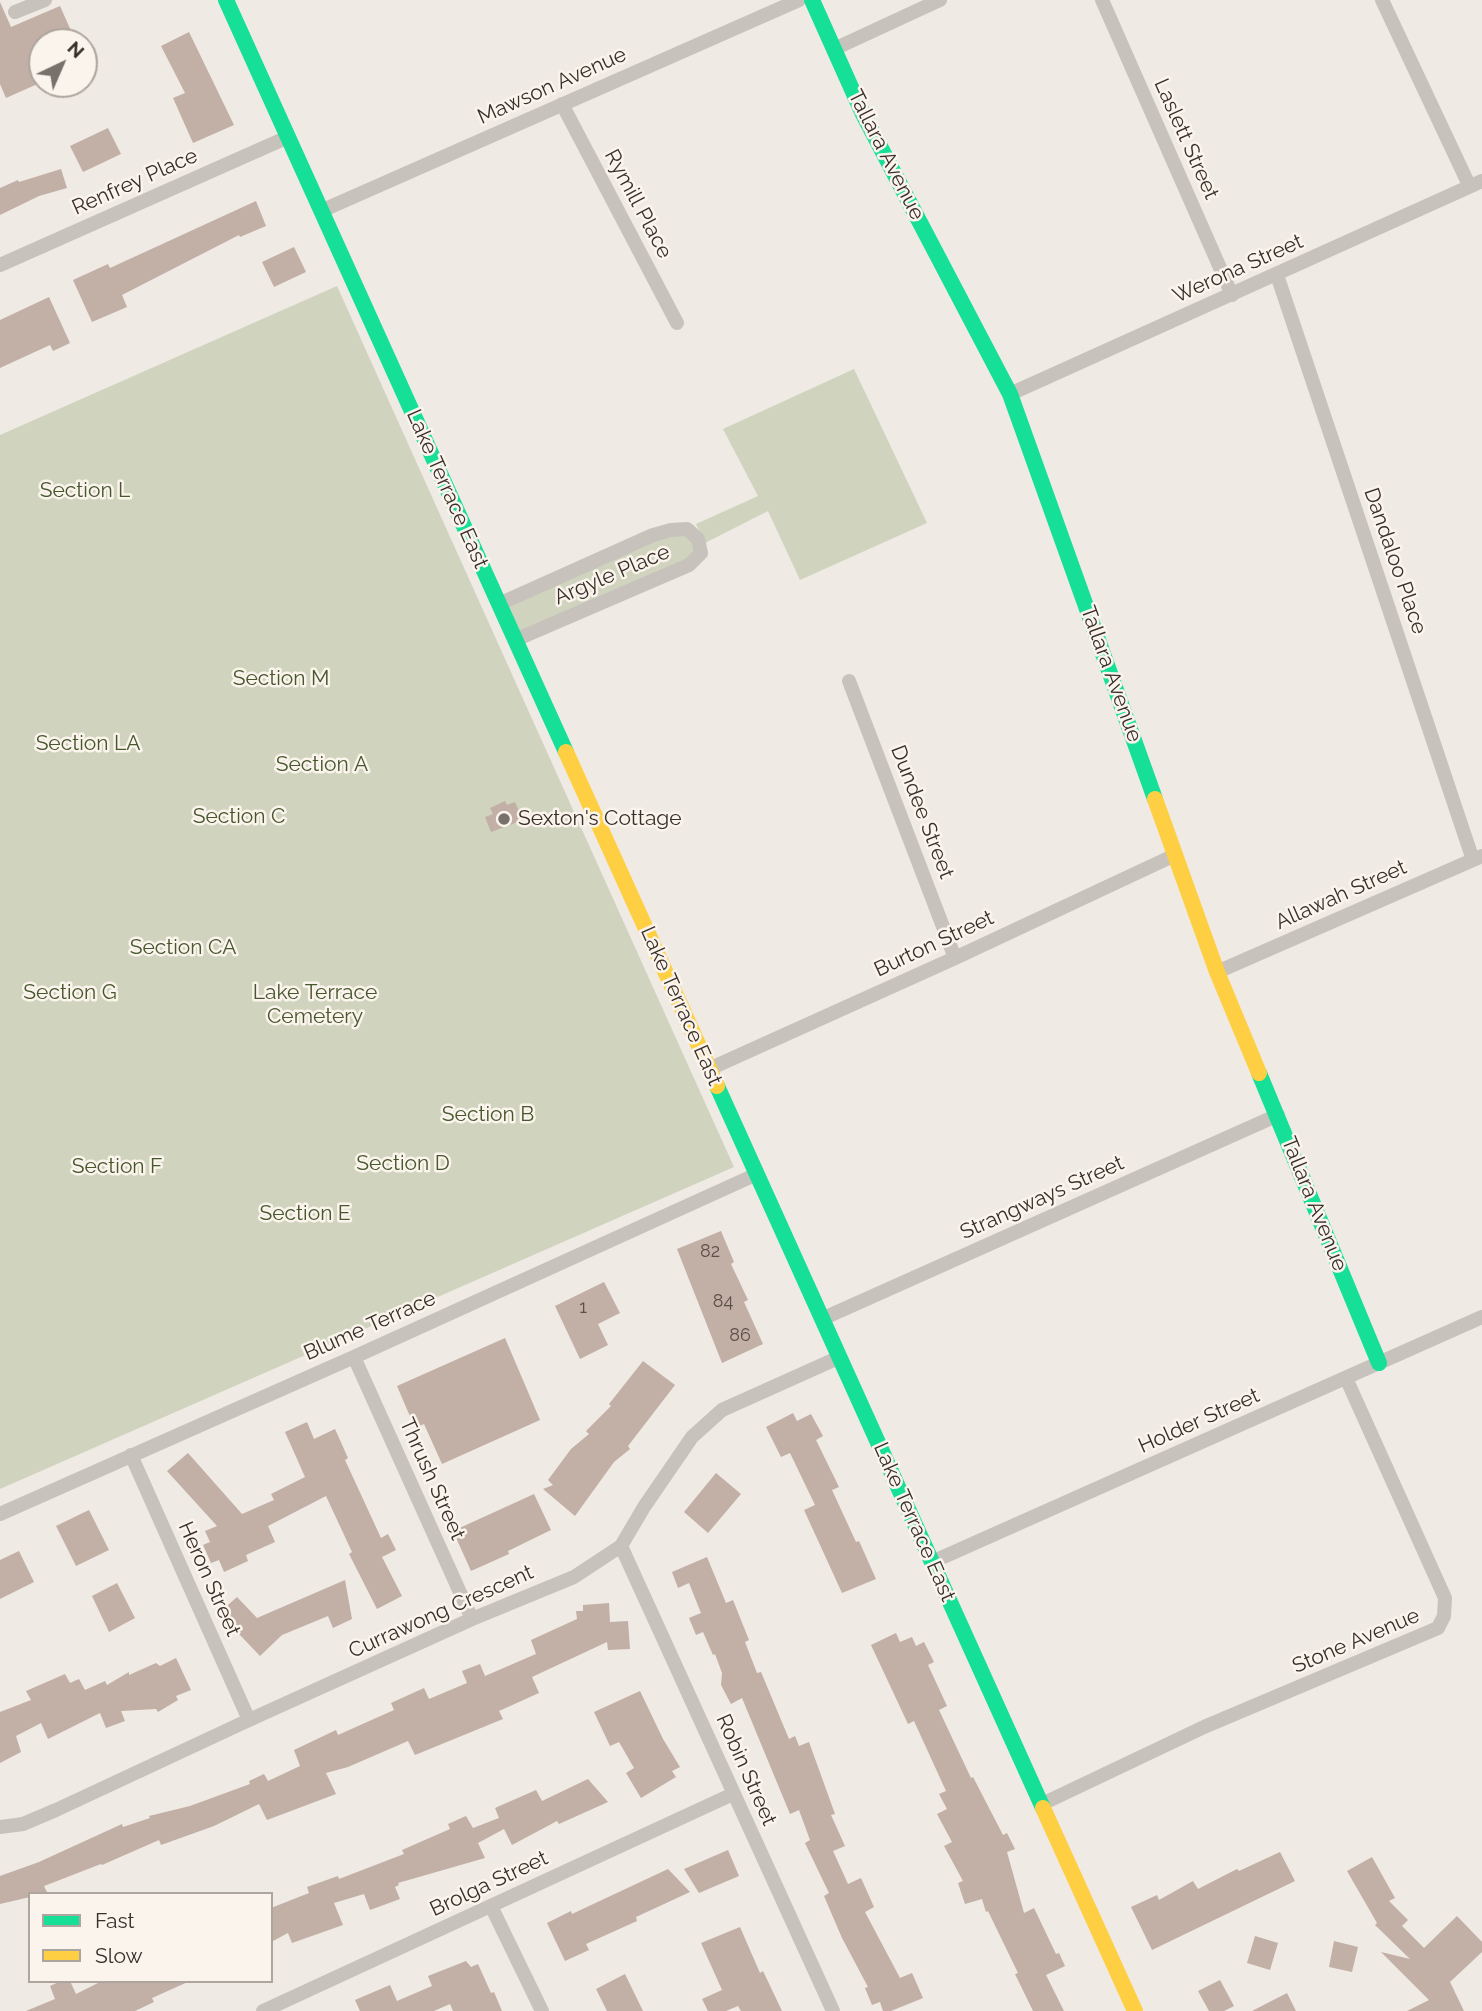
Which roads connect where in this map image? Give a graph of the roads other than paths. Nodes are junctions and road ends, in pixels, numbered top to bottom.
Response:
1 (45, 0) edge
2 (226, 0) edge
3 (799, 0) edge
4 (811, 0) edge
5 (940, 0) edge
6 (1102, 0) edge
7 (1382, 0) edge
8 (15, 12) dead end
9 (834, 49) junction
10 (562, 104) junction
11 (288, 137) junction
12 (1476, 183) edge
13 (321, 211) junction
14 (0, 265) edge
15 (1277, 275) junction
16 (1232, 296) junction
17 (677, 323) dead end
18 (1010, 394) junction
19 (499, 604) junction
20 (515, 640) junction
21 (849, 681) dead end
22 (1175, 855) junction
23 (1478, 858) edge
24 (955, 958) junction
25 (1217, 972) junction
26 (709, 1069) junction
27 (1278, 1115) junction
28 (757, 1174) junction
29 (1482, 1317) edge
30 (824, 1318) junction
31 (354, 1357) junction
32 (840, 1357) junction
33 (1379, 1363) junction
34 (1346, 1378) junction
35 (131, 1455) junction
36 (0, 1514) edge
37 (621, 1546) junction
38 (932, 1562) junction
39 (472, 1619) junction
40 (249, 1720) junction
41 (733, 1794) junction
42 (1042, 1804) junction
43 (0, 1827) edge
44 (491, 1906) junction
45 (262, 2011) edge
46 (542, 2011) edge
47 (833, 2011) edge
48 (1135, 2011) edge

1 - 8 street
2 - 11 street, Lake Terrace East
3 - 10 street, Mawson Avenue
4 - 9 street, Tallara Avenue
5 - 9 street
6 - 16 street, Laslett Street
7 - 12 street
9 - 18 street, Tallara Avenue
10 - 13 street, Mawson Avenue
10 - 17 street, Rymill Place
11 - 13 street, Lake Terrace East
11 - 14 street, Renfrey Place
12 - 15 street, Werona Street
13 - 19 street, Lake Terrace East
15 - 16 street, Werona Street
15 - 23 street, Dandaloo Place
16 - 18 street, Werona Street
18 - 22 street, Tallara Avenue
19 - 20 street, Lake Terrace East
19 - 20 street, Argyle Place
20 - 26 street, Lake Terrace East
21 - 24 street, Dundee Street
22 - 24 street, Burton Street
22 - 25 street, Tallara Avenue
23 - 25 street, Allawah Street
24 - 26 street, Burton Street
25 - 27 street, Tallara Avenue
26 - 28 street, Lake Terrace East
27 - 30 street, Strangways Street
27 - 33 street, Tallara Avenue
28 - 30 street, Lake Terrace East
28 - 31 street, Blume Terrace
29 - 33 street, Holder Street
30 - 32 street, Lake Terrace East
31 - 35 street, Blume Terrace
31 - 39 street, Thrush Street
32 - 37 street, Currawong Crescent
32 - 38 street, Lake Terrace East
33 - 34 street, Holder Street
34 - 38 street, Holder Street
34 - 42 street, Stone Avenue
35 - 36 street, Blume Terrace
35 - 40 street, Heron Street
37 - 39 street, Currawong Crescent
37 - 41 street, Robin Street
38 - 42 street, Lake Terrace East
39 - 40 street, Currawong Crescent
40 - 43 street, Currawong Crescent
41 - 44 street, Brolga Street
41 - 47 street, Robin Street
42 - 48 street, Lake Terrace East
44 - 45 street, Brolga Street
44 - 46 street

